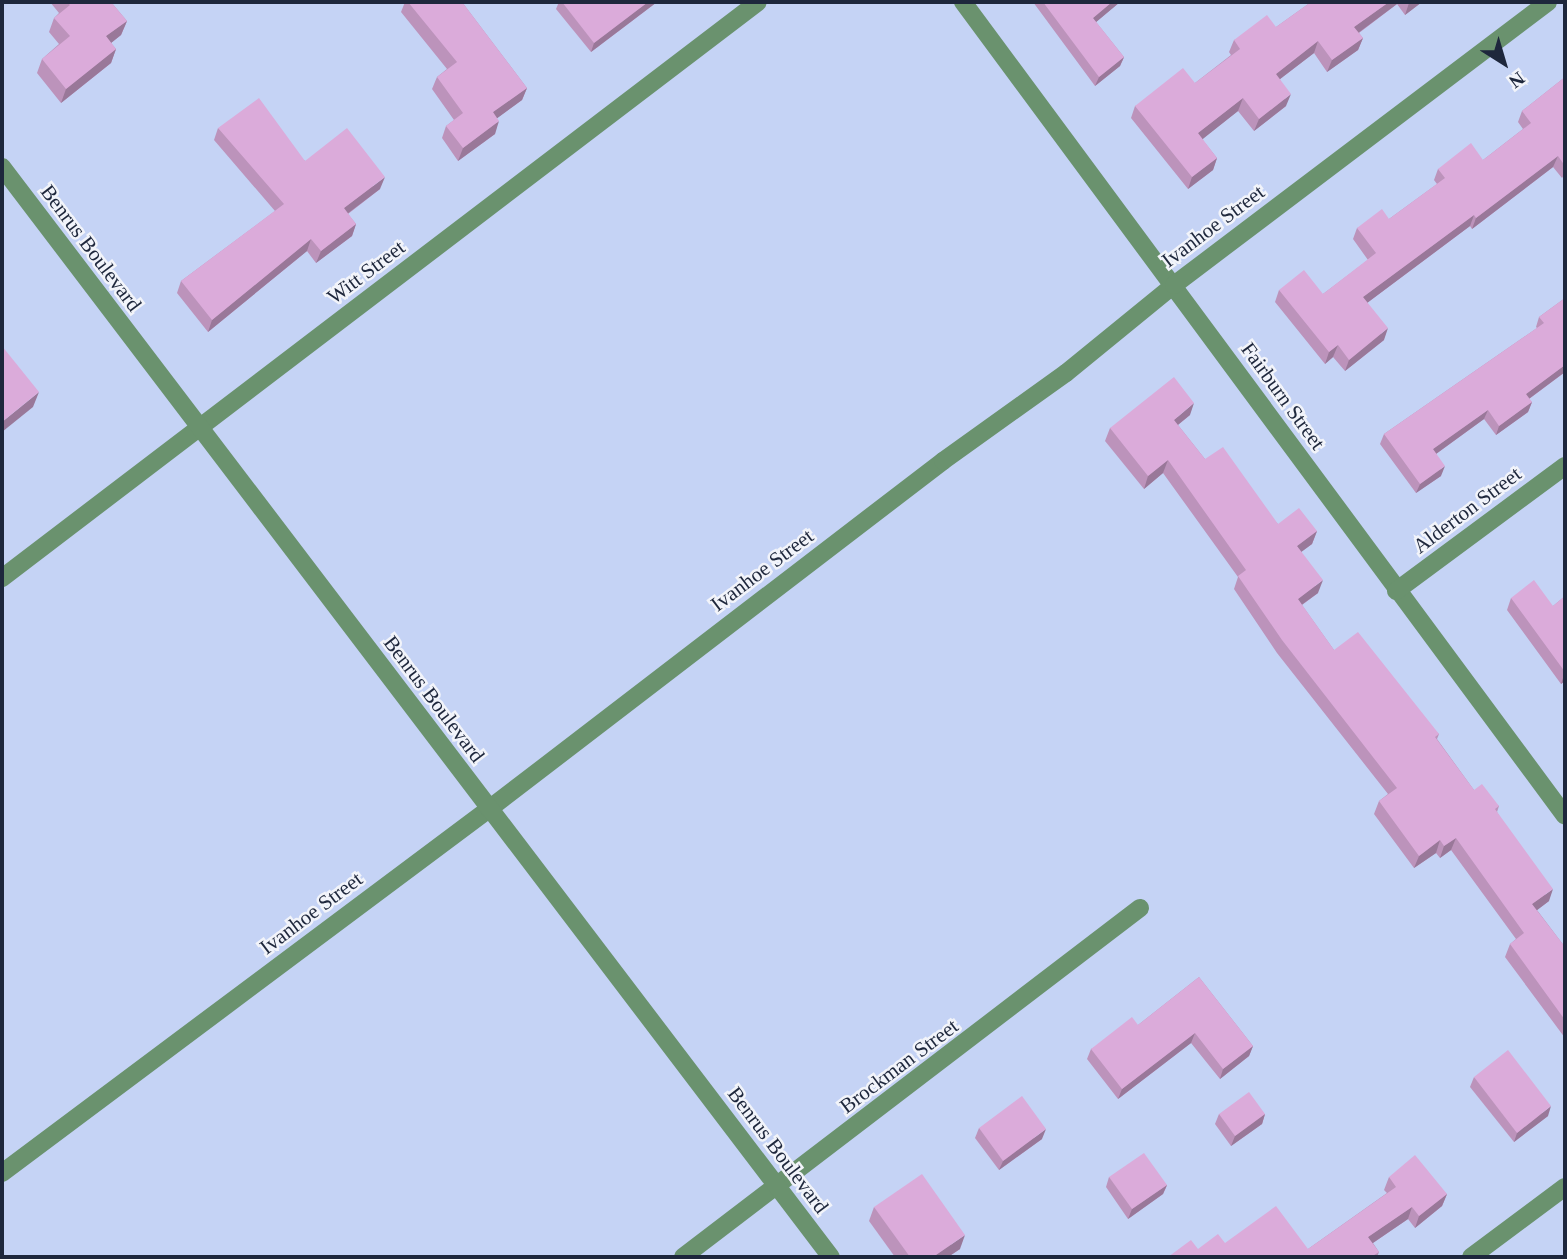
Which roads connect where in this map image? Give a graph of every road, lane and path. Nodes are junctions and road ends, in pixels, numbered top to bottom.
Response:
1 (758, 2) edge
2 (963, 2) edge
3 (1548, 2) edge
4 (2, 167) edge
5 (1174, 285) junction
6 (200, 429) junction
7 (1565, 466) edge
8 (2, 578) edge
9 (1396, 591) junction
10 (489, 809) junction
11 (1565, 817) edge
12 (1140, 908) dead end
13 (2, 1173) edge
14 (777, 1186) junction
15 (1565, 1187) edge
16 (683, 1257) edge
17 (831, 1257) edge
18 (1471, 1257) edge

1 - 6 street, Witt Street
2 - 5 street, Fairburn Street
3 - 5 street, Ivanhoe Street
4 - 6 street, Benrus Boulevard
5 - 9 street, Fairburn Street
5 - 10 street, Ivanhoe Street
6 - 8 street, Witt Street
6 - 10 street, Benrus Boulevard
7 - 9 street, Alderton Street
9 - 11 street, Fairburn Street
10 - 13 street, Ivanhoe Street
10 - 14 street, Benrus Boulevard
12 - 14 street, Brockman Street
14 - 16 street, Brockman Street
14 - 17 street, Benrus Boulevard
15 - 18 street

